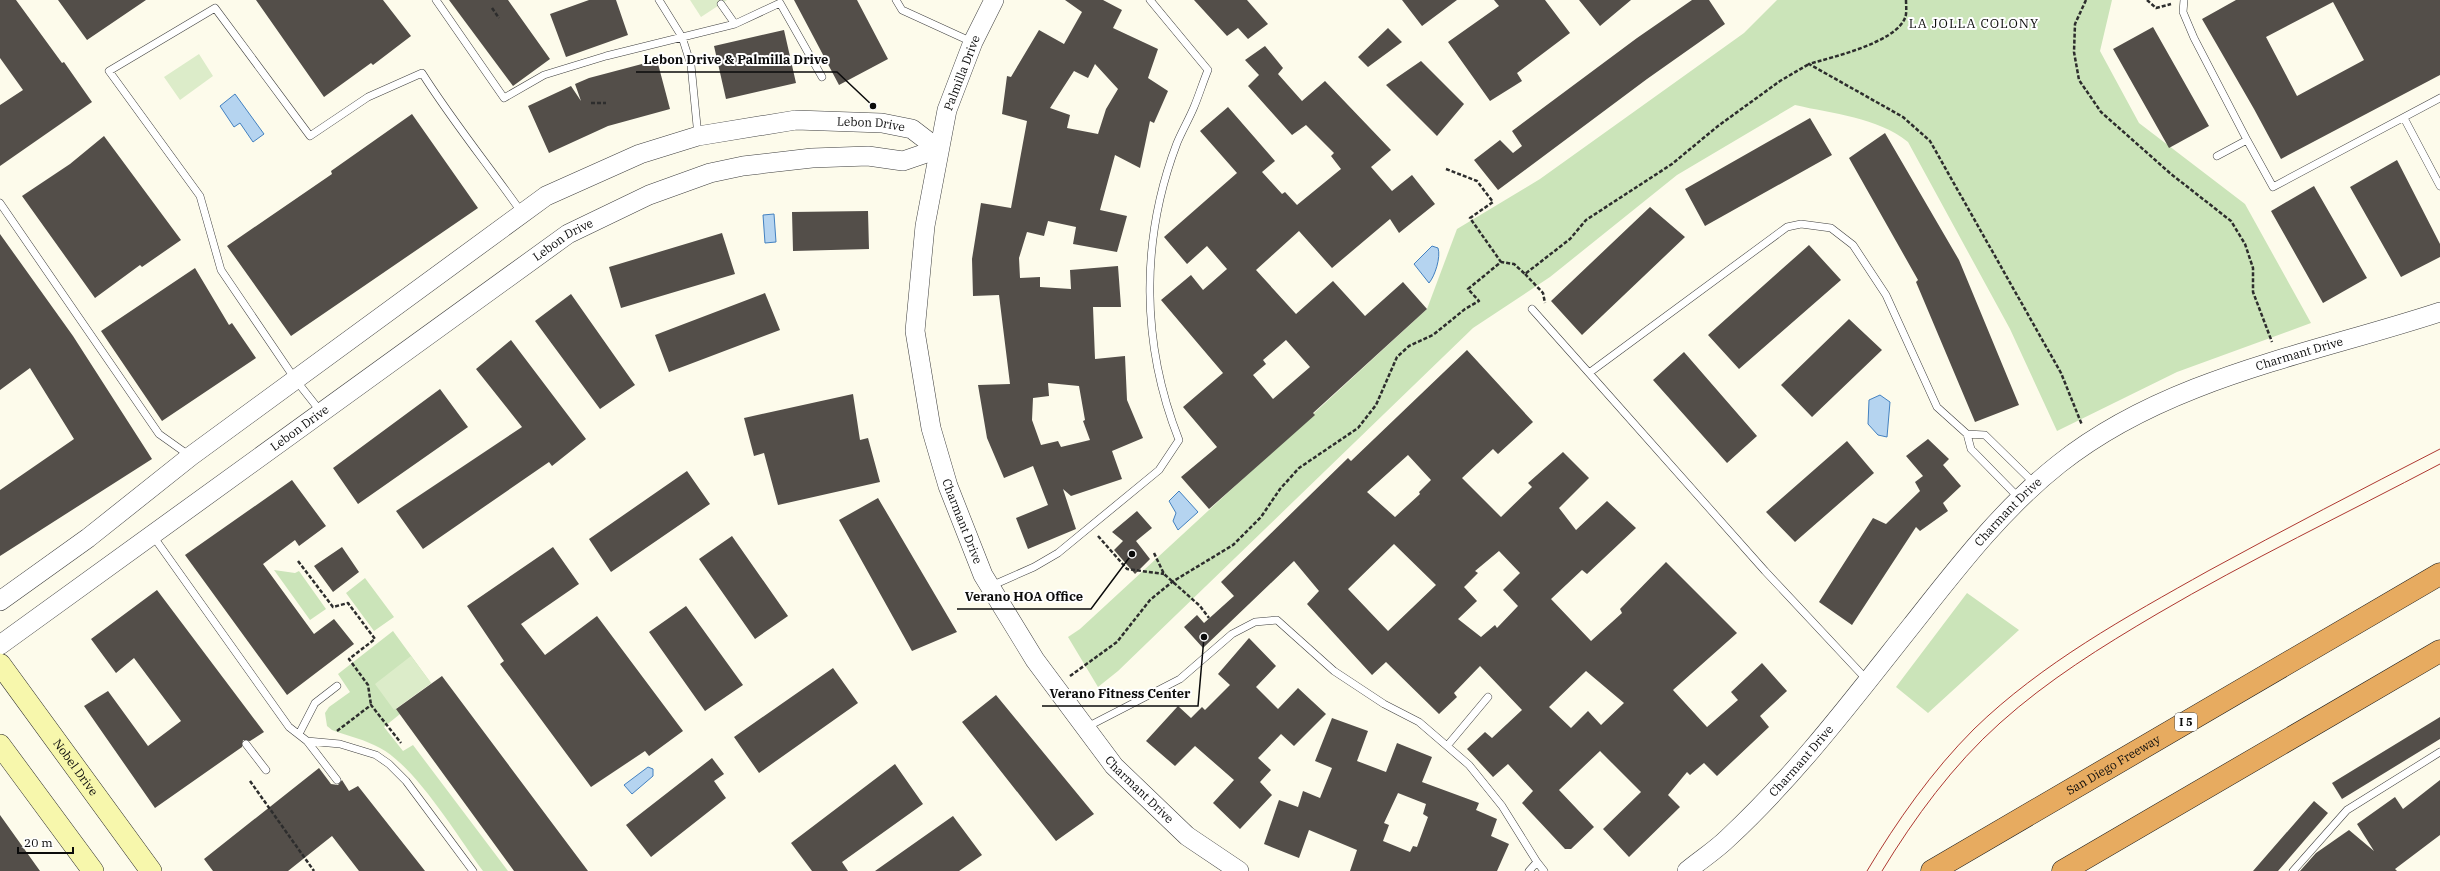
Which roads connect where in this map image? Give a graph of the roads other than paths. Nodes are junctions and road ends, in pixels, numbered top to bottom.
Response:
1 (436, 0) edge
2 (658, 0) edge
3 (896, 0) edge
4 (994, 0) edge
5 (1150, 0) edge
6 (2184, 0) edge
7 (779, 2) edge
8 (721, 4) dead end
9 (735, 24) junction
10 (682, 37) junction
11 (973, 42) junction
12 (822, 77) dead end
13 (2440, 98) edge
14 (2404, 118) junction
15 (698, 136) junction
16 (2247, 140) junction
17 (938, 149) junction
18 (2217, 156) dead end
19 (2440, 186) edge
20 (0, 203) edge
21 (522, 213) junction
22 (1532, 309) dead end
23 (2440, 312) edge
24 (1588, 373) junction
25 (295, 379) junction
26 (321, 413) junction
27 (1967, 434) junction
28 (190, 456) junction
29 (2035, 484) junction
30 (2019, 498) junction
31 (152, 535) junction
32 (2440, 574) edge
33 (990, 586) junction
34 (0, 601) edge
35 (0, 645) edge
36 (2440, 651) edge
37 (0, 664) edge
38 (1868, 681) junction
39 (337, 686) dead end
40 (1488, 697) dead end
41 (1086, 728) junction
42 (299, 734) junction
43 (307, 741) junction
44 (246, 744) dead end
45 (0, 745) edge
46 (1447, 746) junction
47 (2440, 752) edge
48 (266, 770) dead end
49 (337, 780) dead end
50 (1536, 862) junction
51 (93, 871) edge
52 (151, 871) edge
53 (473, 871) edge
54 (1239, 871) edge
55 (1529, 871) edge
56 (1544, 871) edge
57 (1687, 871) edge
58 (1932, 871) edge
59 (2063, 871) edge
60 (2294, 871) edge

1 - 10 lane
2 - 10 lane
3 - 11 lane
4 - 11 street, Palmilla Drive
5 - 33 lane
6 - 16 lane
7 - 9 lane
7 - 12 lane
8 - 9 lane
9 - 10 lane
10 - 15 lane
11 - 17 street, Palmilla Drive
13 - 14 lane
14 - 16 lane
14 - 19 lane
15 - 17 street, Lebon Drive
15 - 21 street, Lebon Drive
16 - 18 lane
17 - 26 street, Lebon Drive
17 - 33 street, Charmant Drive
20 - 28 lane
21 - 25 street, Lebon Drive
21 - 25 lane
22 - 24 lane
23 - 29 street, Charmant Drive
24 - 27 lane
24 - 38 lane
25 - 26 lane
25 - 28 street, Lebon Drive
26 - 31 street, Lebon Drive
27 - 29 lane
27 - 30 lane
28 - 34 street, Lebon Drive
29 - 30 street, Charmant Drive
30 - 38 street, Charmant Drive
31 - 35 street, Lebon Drive
31 - 42 lane
32 - 58 highway, San Diego Freeway / I 5
33 - 41 street, Charmant Drive
36 - 59 highway
37 - 52 main road, Nobel Drive
38 - 57 street, Charmant Drive
39 - 42 lane
40 - 46 lane
41 - 46 lane
41 - 54 street, Charmant Drive
42 - 43 lane
43 - 49 lane
43 - 53 lane
44 - 48 lane
45 - 51 main road
46 - 50 lane
47 - 60 lane
50 - 55 lane
50 - 56 lane

